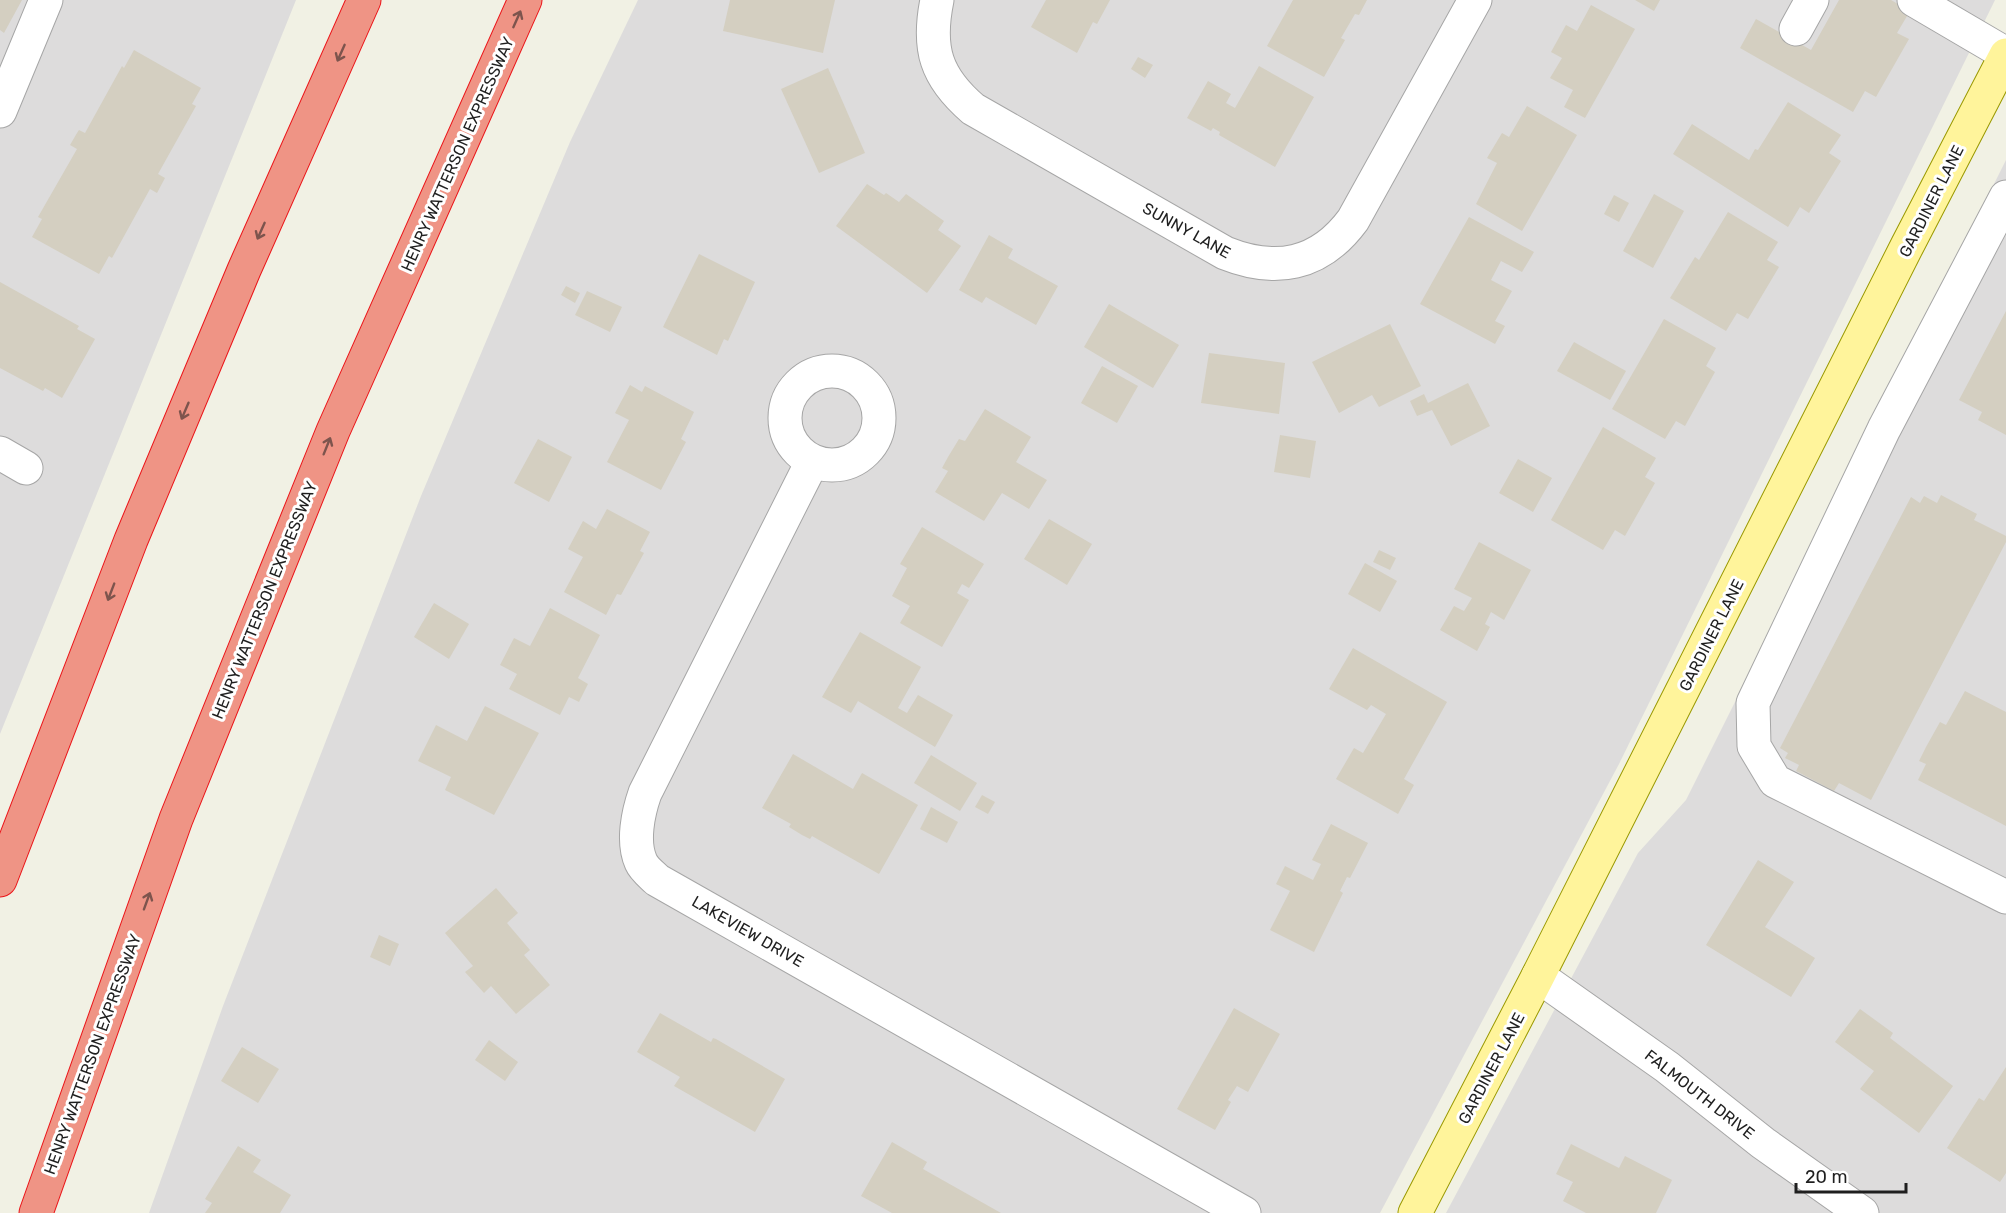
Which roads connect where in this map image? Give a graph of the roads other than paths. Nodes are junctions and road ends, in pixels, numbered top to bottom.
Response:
1 (46, 0) edge
2 (364, 0) edge
3 (525, 0) edge
4 (937, 0) edge
5 (1475, 0) edge
6 (1812, 0) edge
7 (1914, 0) edge
8 (1796, 29) dead end
9 (2003, 67) edge
10 (0, 111) edge
11 (2006, 197) edge
12 (812, 462) dead end
13 (0, 880) edge
14 (2006, 897) edge
15 (1538, 976) junction
16 (36, 1213) edge
17 (1244, 1213) edge
18 (1415, 1213) edge
19 (1862, 1213) edge

1 - 10 street
2 -> 13 highway
16 -> 3 highway, HENRY WATTERSON EXPRESSWAY
4 - 5 street, SUNNY LANE
6 - 8 street
7 - 9 street
9 - 15 main road, GARDINER LANE
11 - 14 street
12 - 17 street, LAKEVIEW DRIVE
15 - 18 main road, GARDINER LANE
15 - 19 street, FALMOUTH DRIVE

